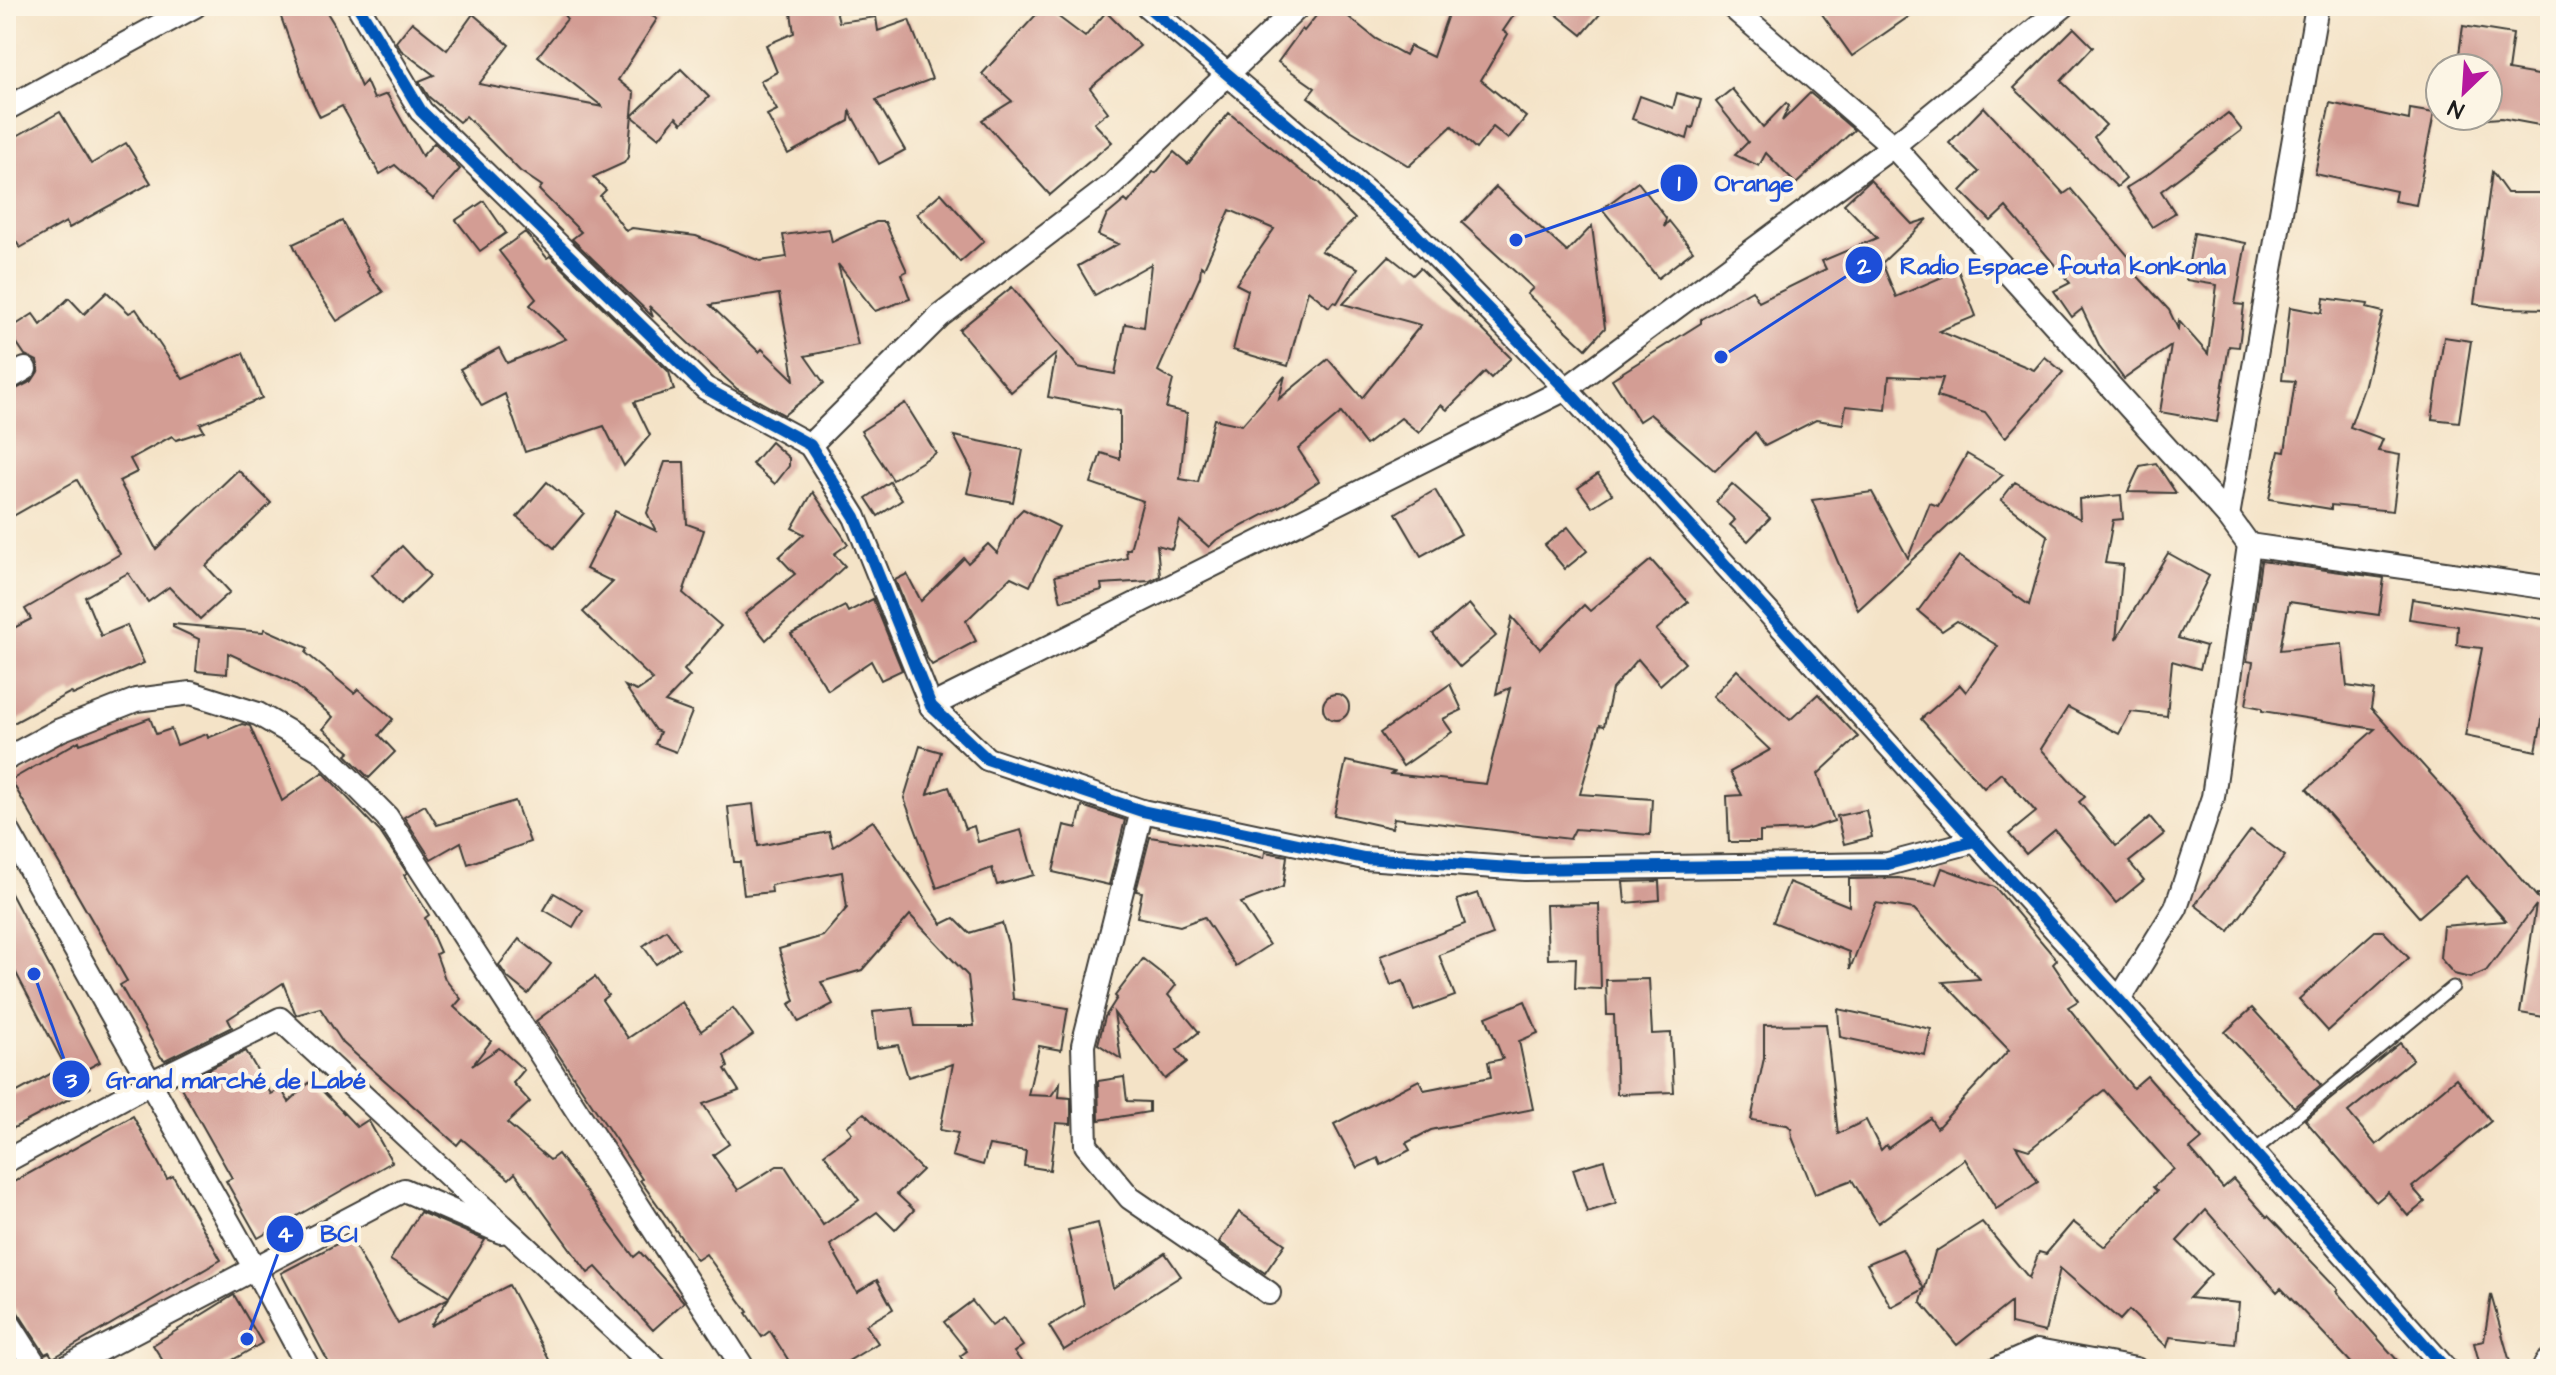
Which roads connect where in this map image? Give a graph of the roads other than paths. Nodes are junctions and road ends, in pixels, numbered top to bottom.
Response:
1 (195, 6) edge
2 (358, 6) edge
3 (1147, 6) edge
4 (1299, 6) edge
5 (1731, 6) edge
6 (2064, 6) edge
7 (2317, 6) edge
8 (1229, 75) junction
9 (6, 109) edge
10 (1893, 146) junction
11 (1566, 389) junction
12 (810, 445) junction
13 (2228, 516) junction
14 (2249, 545) junction
15 (2550, 588) edge
16 (931, 706) junction
17 (6, 759) edge
18 (1142, 811) junction
19 (6, 827) edge
20 (1975, 841) junction
21 (2453, 987) dead end
22 (2119, 1000) junction
23 (150, 1083) junction
24 (2253, 1152) junction
25 (6, 1161) edge
26 (518, 1240) junction
27 (254, 1267) junction
28 (1269, 1293) dead end
29 (6, 1319) edge
30 (38, 1369) edge
31 (63, 1369) edge
32 (309, 1369) edge
33 (657, 1369) edge
34 (744, 1369) edge
35 (1996, 1369) edge
36 (2136, 1369) edge
37 (2446, 1369) edge

1 - 9 street
2 - 12 street
3 - 8 street
4 - 8 street
5 - 10 street
6 - 10 street
7 - 13 street
8 - 11 street
8 - 12 street
10 - 11 street
10 - 13 street
11 - 16 street
11 - 20 street
12 - 16 street
13 - 14 street
14 - 15 street
14 - 22 street
16 - 18 street
17 - 34 street
18 - 20 street
18 - 28 street
19 - 23 street
20 - 22 street
21 - 24 lane
22 - 24 street
23 - 25 street
23 - 26 street
23 - 27 street
24 - 37 street
26 - 27 street
26 - 33 street
27 - 31 street
27 - 32 street
29 - 30 street
35 - 36 street

